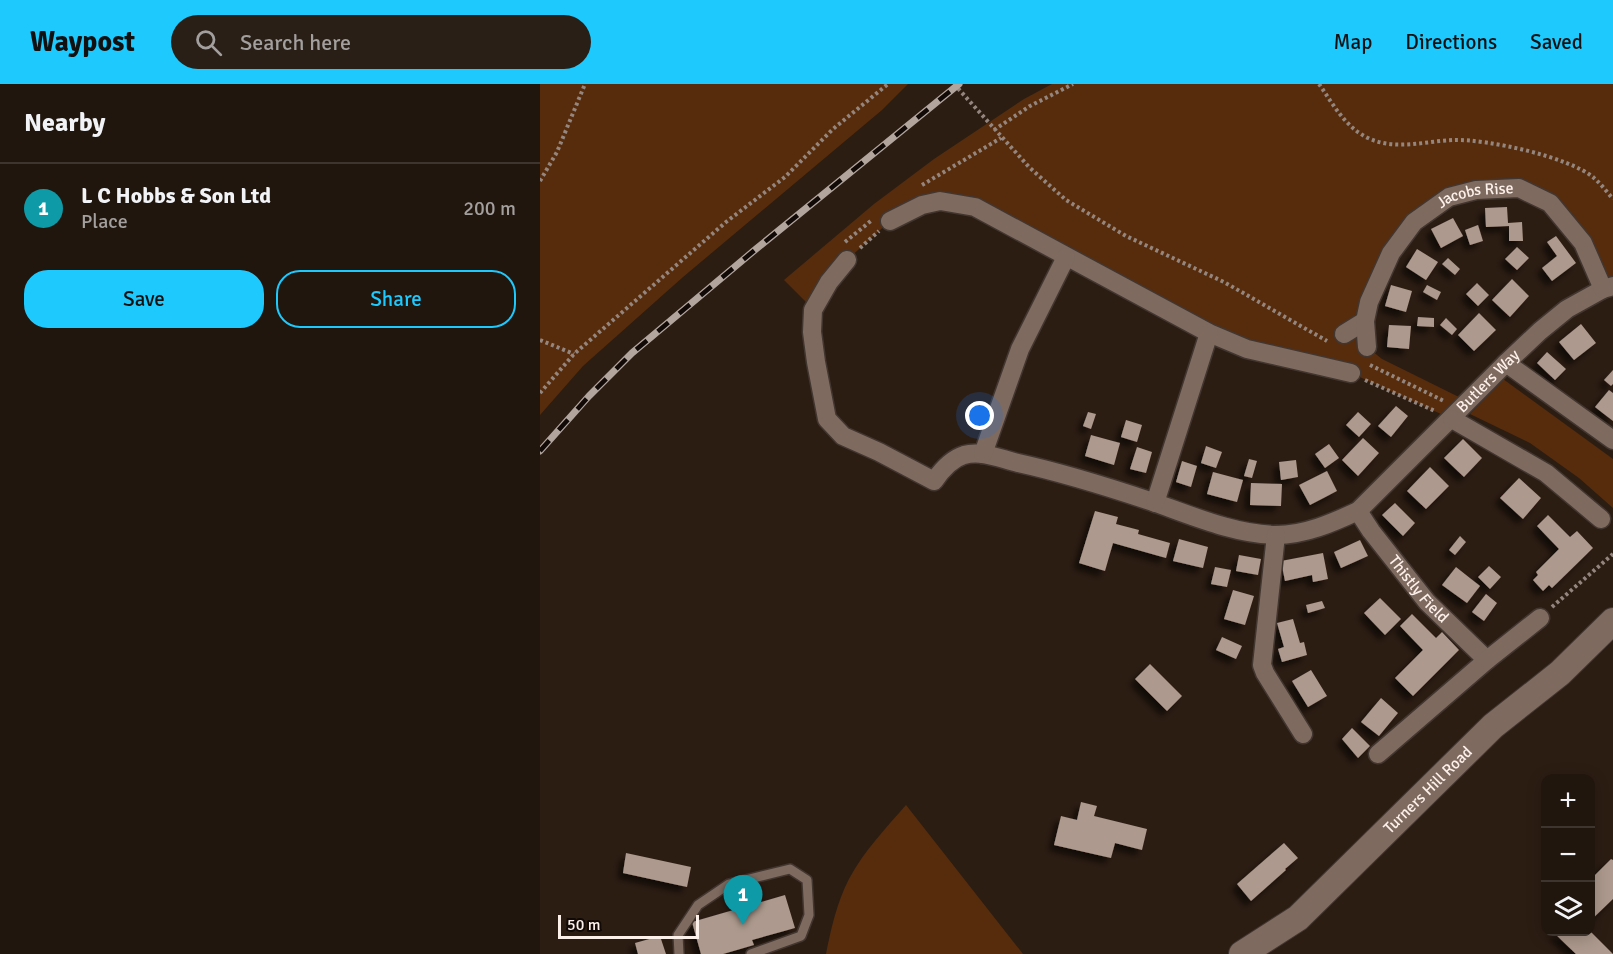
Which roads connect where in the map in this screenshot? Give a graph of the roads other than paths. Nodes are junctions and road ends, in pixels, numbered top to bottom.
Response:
1 (890, 221) road end
2 (1066, 257) junction
3 (847, 260) road end
4 (1608, 288) edge
5 (1365, 321) junction
6 (1209, 333) junction
7 (1338, 339) road end
8 (1367, 356) road end
9 (1506, 363) junction
10 (1351, 374) road end
11 (1457, 414) junction
12 (1613, 440) edge
13 (983, 454) junction
14 (1155, 503) junction
15 (1359, 512) junction
16 (1601, 519) dead end
17 (1276, 535) junction
18 (1540, 618) road end
19 (1613, 621) edge
20 (1487, 660) junction
21 (1303, 734) dead end
22 (1378, 754) dead end
23 (679, 954) edge
24 (751, 954) edge
25 (1242, 954) edge

1 - 2 street
2 - 6 street
2 - 13 street
3 - 13 street
4 - 5 street, Jacobs Rise
4 - 9 street, Butlers Way
5 - 7 street
5 - 8 street, Jacobs Rise
6 - 10 street
6 - 14 street
9 - 11 street, Butlers Way
9 - 12 street
11 - 15 street
11 - 16 street, Butlers Way
13 - 14 street
14 - 17 street
15 - 17 street
15 - 20 street, Thistly Field
17 - 21 street
18 - 20 street
19 - 25 main road, Turners Hill Road
20 - 22 street
23 - 24 lane

